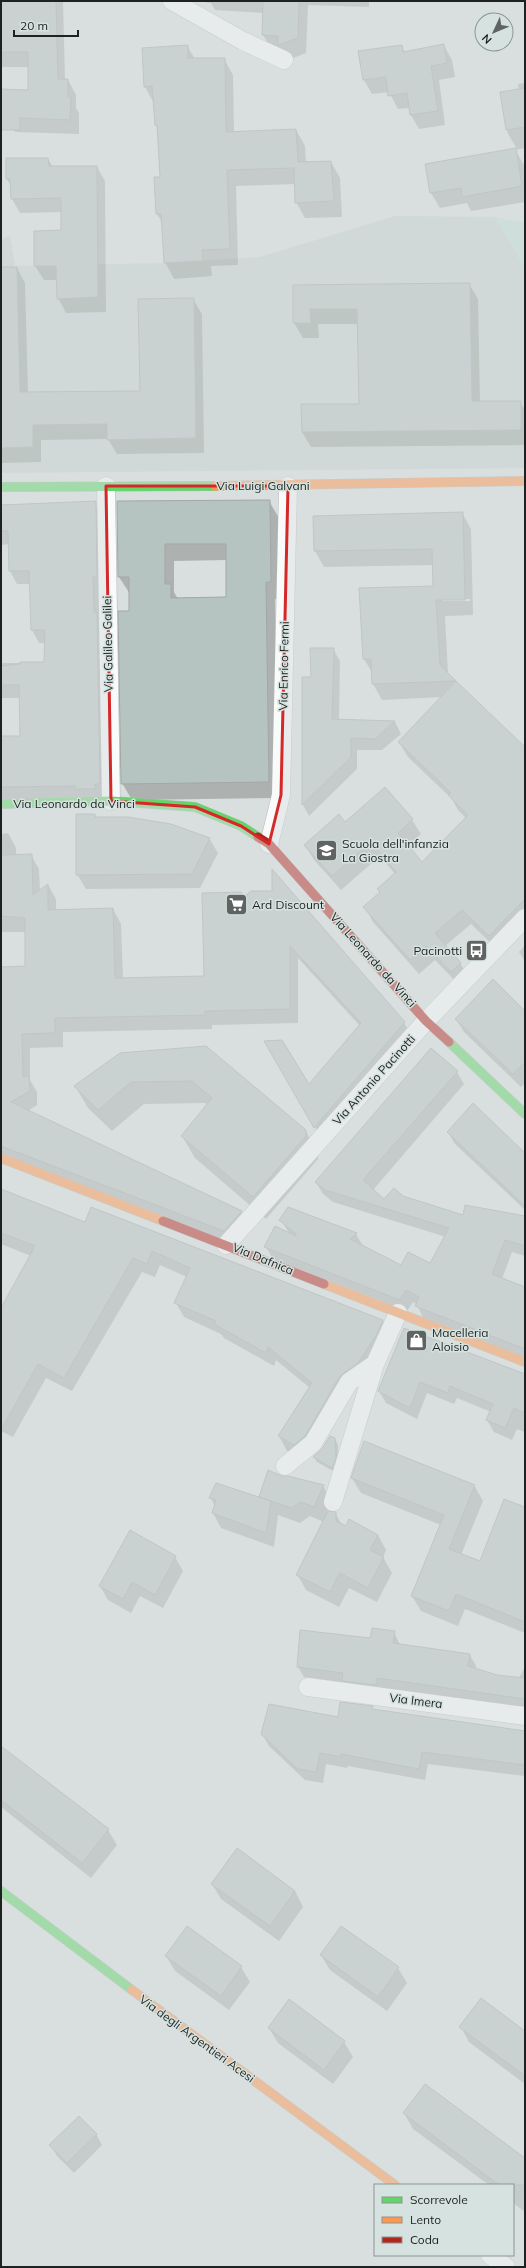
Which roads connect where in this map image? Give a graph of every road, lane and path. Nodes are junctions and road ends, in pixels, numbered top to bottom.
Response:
1 (172, 1) edge
2 (284, 60) dead end
3 (525, 482) edge
4 (106, 486) junction
5 (288, 486) junction
6 (1, 487) edge
7 (111, 801) junction
8 (1, 804) edge
9 (269, 844) junction
10 (525, 918) edge
11 (426, 1021) junction
12 (525, 1114) edge
13 (1, 1158) edge
14 (226, 1244) junction
15 (398, 1313) junction
16 (525, 1362) edge
17 (375, 1364) junction
18 (285, 1466) dead end
19 (333, 1502) dead end
20 (308, 1687) dead end
21 (525, 1716) edge
22 (1, 1891) edge
23 (394, 2184) edge
24 (491, 2256) edge
25 (506, 2267) edge

1 - 2 street
3 - 5 street, Via Luigi Galvani
4 - 5 street, Via Luigi Galvani
4 - 6 street, Via Luigi Galvani
4 - 7 street, Via Galileo Galilei
5 - 9 street, Via Enrico Fermi
7 - 8 street, Via Leonardo da Vinci
7 - 9 street, Via Leonardo da Vinci
9 - 11 street, Via Leonardo da Vinci
10 - 11 street, Via Antonio Pacinotti
11 - 12 street, Via Leonardo da Vinci
11 - 14 street, Via Antonio Pacinotti
13 - 14 street, Via Dafnica
14 - 15 street, Via Dafnica
15 - 16 street, Via Dafnica
15 - 17 street
17 - 18 street
17 - 19 street
20 - 21 street, Via Imera
22 - 23 street, Via degli Argentieri Acesi
24 - 25 street

